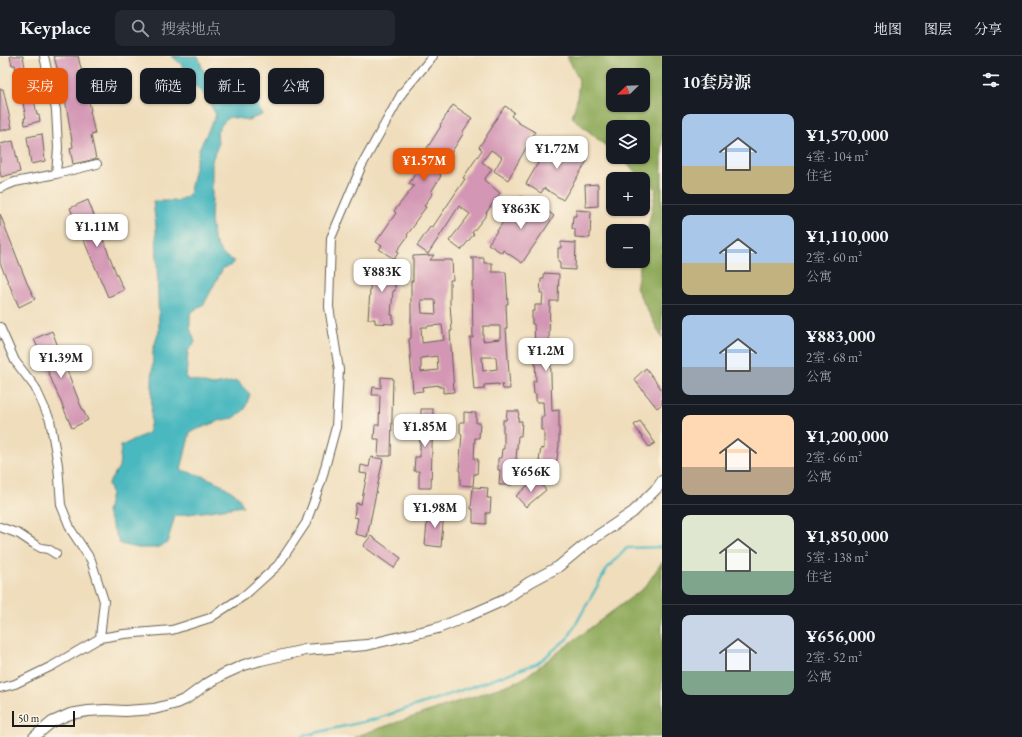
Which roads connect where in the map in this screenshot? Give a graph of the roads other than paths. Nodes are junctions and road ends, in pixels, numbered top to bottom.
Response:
1 (44, 56) edge
2 (433, 56) edge
3 (97, 164) dead end
4 (56, 174) junction
5 (0, 188) edge
6 (0, 327) edge
7 (662, 481) edge
8 (0, 527) edge
9 (56, 554) dead end
10 (100, 638) junction
11 (0, 688) edge
12 (34, 737) edge

1 - 4 street
2 - 10 street
3 - 4 street
4 - 5 street
6 - 10 street
7 - 12 street
8 - 9 street
10 - 11 street

